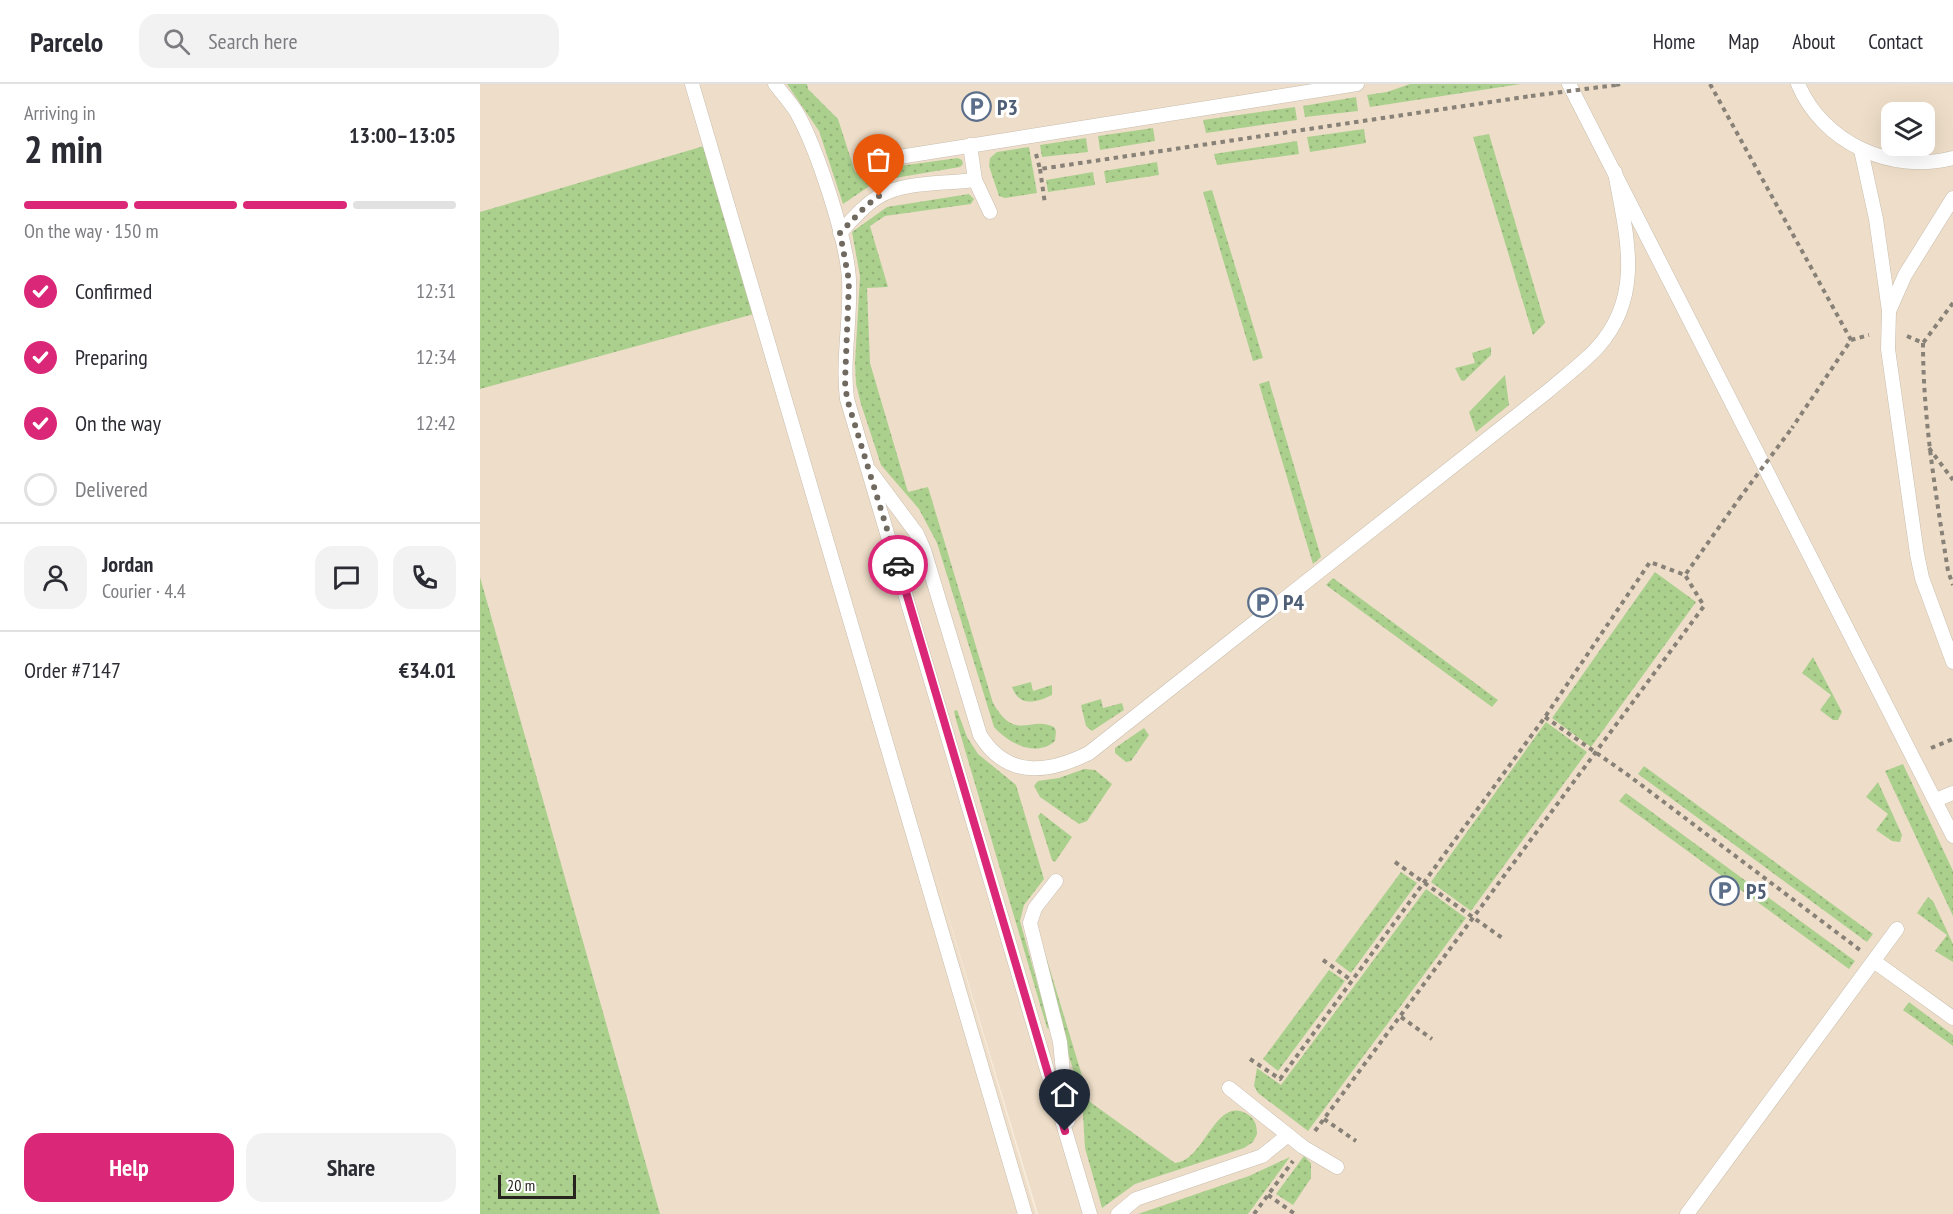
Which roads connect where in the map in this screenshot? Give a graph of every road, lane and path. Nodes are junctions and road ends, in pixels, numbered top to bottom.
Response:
1 (692, 84) edge
2 (774, 84) edge
3 (1358, 84) edge
4 (1569, 84) edge
5 (1618, 84) edge
6 (1710, 84) edge
7 (1798, 84) edge
8 (1032, 135) junction
9 (970, 145) junction
10 (1861, 150) junction
11 (863, 158) dead end
12 (1953, 158) edge
13 (1040, 170) junction
14 (1615, 172) junction
15 (975, 180) junction
16 (1953, 198) edge
17 (1045, 204) dead end
18 (990, 212) dead end
19 (840, 233) junction
20 (1889, 311) junction
21 (1923, 343) dead end
22 (1929, 447) junction
23 (870, 471) junction
24 (1953, 480) edge
25 (1685, 575) junction
26 (1953, 585) edge
27 (1953, 662) edge
28 (1545, 717) junction
29 (1596, 754) junction
30 (1953, 793) edge
31 (1936, 800) junction
32 (1953, 836) edge
33 (1395, 862) dead end
34 (1056, 881) dead end
35 (1424, 882) junction
36 (1473, 918) junction
37 (1897, 929) dead end
38 (1505, 940) dead end
39 (1323, 960) dead end
40 (1875, 962) junction
41 (1351, 980) junction
42 (1401, 1017) junction
43 (1953, 1018) edge
44 (1432, 1039) dead end
45 (1250, 1059) dead end
46 (1229, 1088) dead end
47 (1324, 1119) junction
48 (1288, 1135) junction
49 (1356, 1141) dead end
50 (1303, 1147) junction
51 (1071, 1154) junction
52 (1337, 1167) dead end
53 (1268, 1195) junction
54 (1025, 1214) edge
55 (1089, 1214) edge
56 (1118, 1214) edge
57 (1254, 1214) edge
58 (1295, 1214) edge
59 (1687, 1214) edge

1 - 54 lane
2 - 19 lane
3 - 8 lane
4 - 14 lane
5 - 13 path, bridge
6 - 25 path, bridge
7 - 10 lane
8 - 9 lane
8 - 13 path
9 - 11 lane
9 - 15 lane
10 - 12 lane
10 - 20 lane
13 - 17 path
14 - 23 lane
14 - 31 lane
15 - 18 lane
15 - 19 lane
16 - 20 lane
19 - 23 lane
20 - 27 lane
21 - 22 path
22 - 24 path
22 - 26 path
23 - 51 lane
25 - 28 path
25 - 29 path
28 - 29 path
28 - 35 path
29 - 36 path
29 - 40 path
30 - 31 lane
31 - 32 lane
33 - 35 path
34 - 51 lane
35 - 36 path
35 - 41 path
36 - 38 path
36 - 42 path
37 - 40 lane
39 - 41 path
40 - 43 lane
40 - 59 lane
41 - 45 path
42 - 44 path
42 - 47 path
46 - 48 lane
47 - 49 path
47 - 50 path
48 - 50 lane
48 - 56 lane
50 - 52 lane
50 - 53 path
51 - 55 lane
53 - 57 path
53 - 58 path

